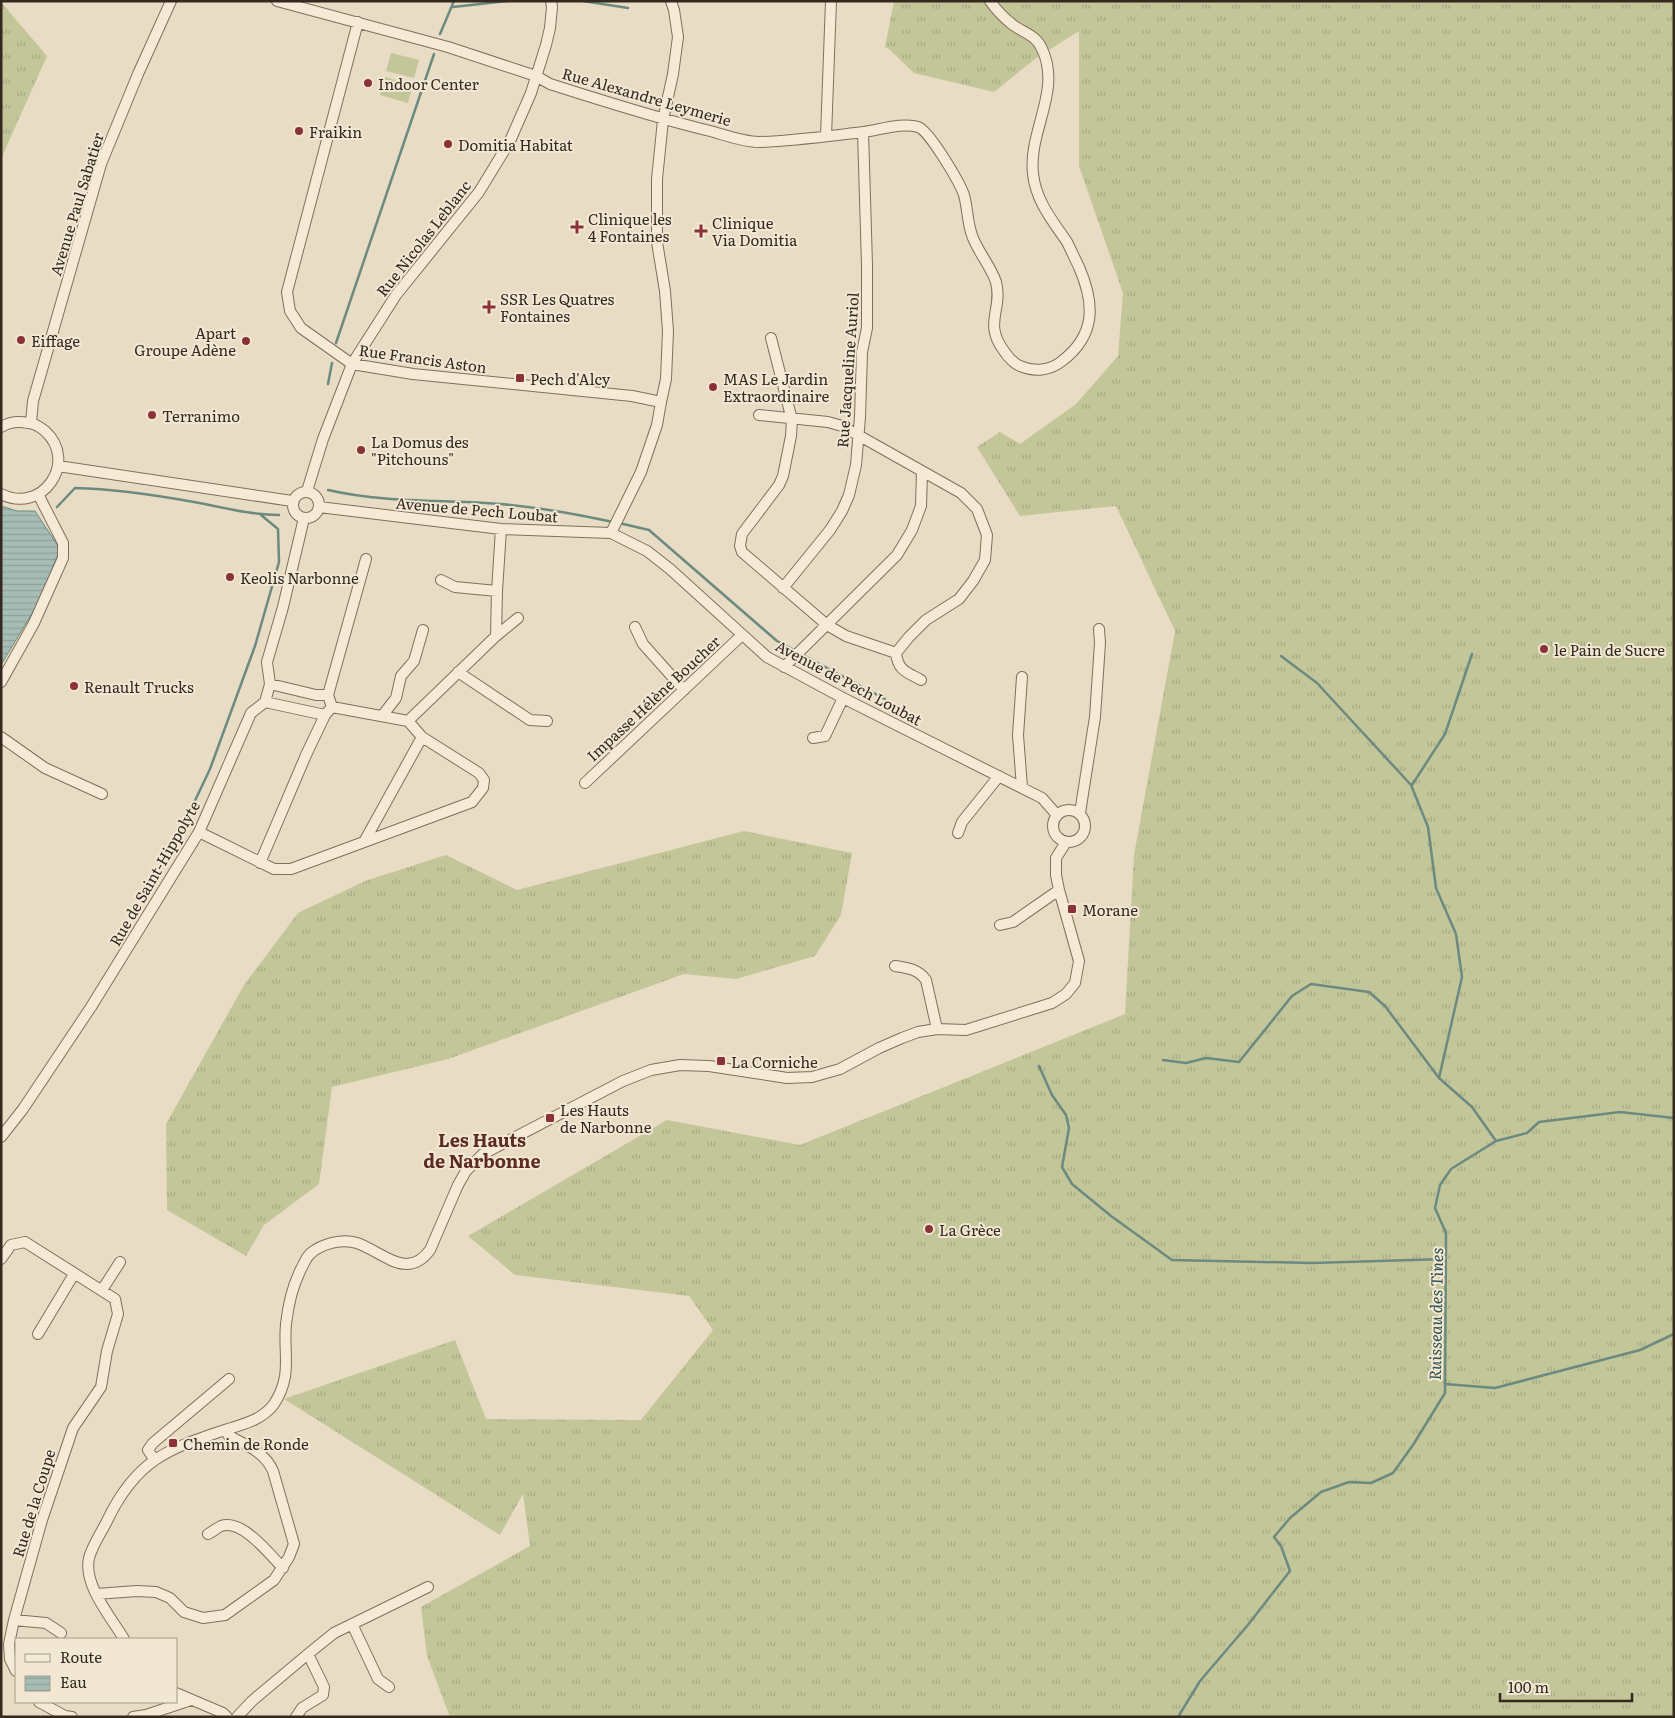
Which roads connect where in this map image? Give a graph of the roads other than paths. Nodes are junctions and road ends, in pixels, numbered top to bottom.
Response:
1 (171, 1) edge
2 (277, 1) edge
3 (551, 1) edge
4 (671, 1) edge
5 (831, 1) edge
6 (990, 1) edge
7 (358, 22) junction
8 (536, 76) junction
9 (663, 120) junction
10 (863, 132) junction
11 (826, 136) junction
12 (771, 338) dead end
13 (352, 364) junction
14 (660, 402) junction
15 (759, 415) dead end
16 (792, 420) junction
17 (31, 423) junction
18 (1, 427) edge
19 (859, 435) junction
20 (58, 466) junction
21 (922, 471) junction
22 (307, 491) junction
23 (1, 494) edge
24 (38, 494) junction
25 (292, 501) junction
26 (319, 507) junction
27 (304, 518) junction
28 (501, 529) junction
29 (613, 529) junction
30 (366, 559) dead end
31 (441, 580) dead end
32 (783, 588) junction
33 (497, 591) junction
34 (518, 618) dead end
35 (827, 626) junction
36 (635, 627) dead end
37 (1099, 629) dead end
38 (423, 630) dead end
39 (742, 635) junction
40 (496, 636) junction
41 (896, 653) junction
42 (784, 667) junction
43 (458, 672) junction
44 (1022, 677) dead end
45 (921, 680) dead end
46 (1, 682) edge
47 (270, 684) junction
48 (684, 690) junction
49 (328, 695) junction
50 (843, 698) junction
51 (265, 702) junction
52 (332, 707) junction
53 (325, 716) junction
54 (382, 716) junction
55 (408, 721) junction
56 (547, 721) dead end
57 (1, 737) edge
58 (422, 737) junction
59 (813, 738) dead end
60 (999, 776) junction
61 (585, 783) dead end
62 (1022, 787) junction
63 (102, 794) dead end
64 (1080, 813) junction
65 (1057, 815) junction
66 (199, 832) junction
67 (958, 833) dead end
68 (364, 842) junction
69 (1066, 842) junction
70 (260, 863) junction
71 (1059, 890) junction
72 (1000, 925) dead end
73 (895, 966) dead end
74 (937, 1029) junction
75 (1, 1137) edge
76 (1, 1259) edge
77 (120, 1262) dead end
78 (74, 1274) junction
79 (102, 1290) junction
80 (38, 1334) dead end
81 (229, 1379) dead end
82 (225, 1430) junction
83 (154, 1459) junction
84 (208, 1534) dead end
85 (284, 1568) junction
86 (428, 1587) dead end
87 (96, 1594) junction
88 (14, 1620) junction
89 (352, 1624) junction
90 (61, 1633) dead end
91 (123, 1638) edge
92 (308, 1654) junction
93 (15, 1669) edge
94 (389, 1687) dead end
95 (178, 1694) edge
96 (191, 1700) junction
97 (40, 1703) edge
98 (72, 1717) edge
99 (134, 1717) edge
100 (227, 1717) edge
101 (237, 1717) edge
102 (296, 1717) edge

1 - 17 street, Avenue Paul Sabatier
2 - 7 street, Rue Alexandre Leymerie
3 - 8 street, Rue Nicolas Leblanc
4 - 9 street
5 - 11 street
6 - 10 street, Rue Alexandre Leymerie
7 - 8 street, Rue Alexandre Leymerie
7 - 13 street, Rue Francis Aston
8 - 9 street, Rue Alexandre Leymerie
8 - 13 street, Rue Nicolas Leblanc
9 - 11 street, Rue Alexandre Leymerie
9 - 14 street
10 - 11 street, Rue Alexandre Leymerie
10 - 19 street, Rue Jacqueline Auriol
12 - 16 street
13 - 14 street, Rue Francis Aston
13 - 22 street, Rue Nicolas Leblanc
14 - 29 street
15 - 16 street
16 - 19 street
16 - 32 street
17 - 18 street
17 - 20 street
19 - 21 street
19 - 32 street, Rue Jacqueline Auriol
20 - 24 street
20 - 25 street
21 - 35 street
21 - 41 street
22 - 25 street
22 - 26 street
23 - 24 street
24 - 46 street
25 - 27 street
26 - 27 street
26 - 28 street, Avenue de Pech Loubat
27 - 47 street
28 - 29 street, Avenue de Pech Loubat
28 - 33 street
29 - 39 street, Avenue de Pech Loubat
30 - 49 street
31 - 33 street
32 - 35 street
33 - 40 street
34 - 40 street
35 - 41 street
35 - 42 street
36 - 48 street
37 - 64 street
38 - 54 street
39 - 42 street, Avenue de Pech Loubat
39 - 48 street, Impasse Hélène Boucher
40 - 43 street
41 - 45 street
42 - 50 street, Avenue de Pech Loubat
43 - 55 street
43 - 56 street
44 - 62 street
47 - 49 street
47 - 51 street
48 - 61 street, Impasse Hélène Boucher
49 - 52 street
50 - 59 street
50 - 60 street, Avenue de Pech Loubat
51 - 53 street
51 - 66 street, Rue de Saint-Hippolyte
52 - 53 street
52 - 54 street
53 - 70 street
54 - 55 street
55 - 58 street
57 - 63 street
58 - 68 street
58 - 68 street
60 - 62 street, Avenue de Pech Loubat
60 - 67 street
62 - 65 street, Avenue de Pech Loubat
64 - 65 street
64 - 69 street
65 - 69 street
66 - 70 street
66 - 75 street, Rue de Saint-Hippolyte
68 - 70 street
69 - 71 street
71 - 72 street
71 - 74 street
73 - 74 street
74 - 82 street
76 - 78 street
77 - 79 street
78 - 79 street
78 - 80 street
79 - 88 street, Rue de la Coupe
81 - 83 street
82 - 83 street
82 - 85 street
83 - 87 street
84 - 85 street
85 - 87 street
86 - 89 street
87 - 91 street
88 - 90 street
88 - 93 street, Rue de la Coupe
89 - 92 street
89 - 94 street
92 - 101 street
92 - 102 street
95 - 96 street
96 - 99 street
96 - 100 street
97 - 98 street

